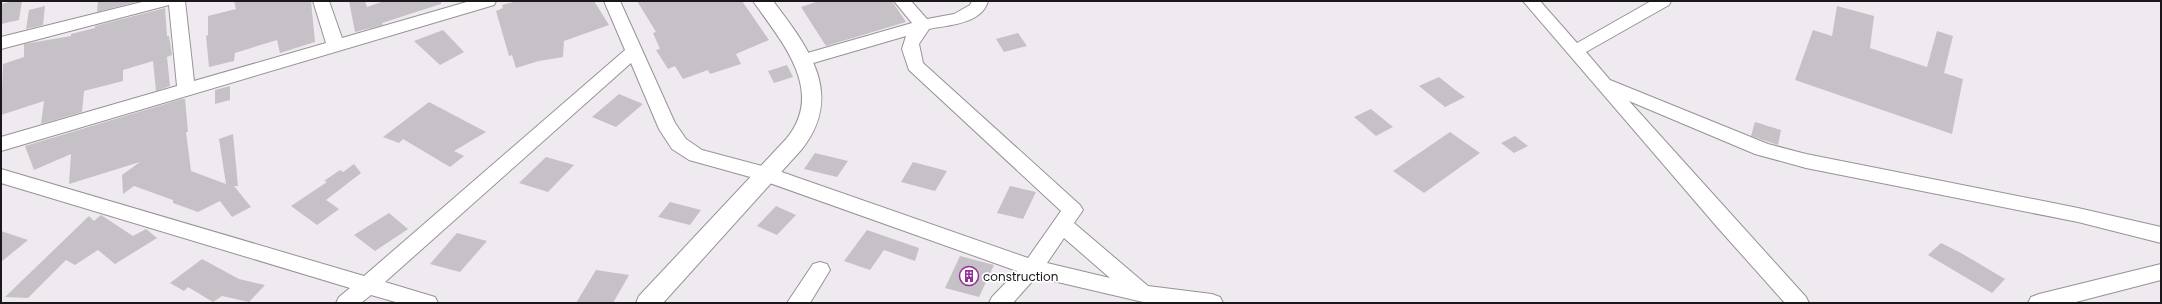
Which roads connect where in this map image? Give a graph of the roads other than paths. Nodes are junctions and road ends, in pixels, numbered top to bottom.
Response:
1 (166, 1) edge
2 (177, 1) edge
3 (321, 1) edge
4 (488, 1) edge
5 (612, 1) edge
6 (763, 1) edge
7 (902, 1) edge
8 (980, 1) edge
9 (1532, 1) edge
10 (1663, 1) edge
11 (466, 4) edge
12 (923, 25) junction
13 (1, 43) edge
14 (336, 46) junction
15 (634, 51) junction
16 (1575, 51) junction
17 (804, 60) junction
18 (1604, 84) junction
19 (186, 90) junction
20 (1, 144) edge
21 (766, 174) junction
22 (6, 182) edge
23 (1063, 225) junction
24 (2161, 235) edge
25 (1032, 268) junction
26 (820, 270) dead end
27 (2161, 272) edge
28 (367, 285) junction
29 (1148, 298) edge
30 (347, 303) edge
31 (427, 303) edge
32 (648, 303) edge
33 (798, 303) edge
34 (1000, 303) edge
35 (1212, 303) edge
36 (1798, 303) edge
37 (2039, 303) edge

1 - 13 street
2 - 19 street
3 - 14 street
4 - 11 street
5 - 15 street
6 - 17 street
7 - 12 street
8 - 12 street
9 - 16 street
10 - 16 street
11 - 14 street
12 - 17 street
12 - 23 street
14 - 19 street
15 - 21 street
15 - 28 street
16 - 18 street
17 - 21 street
18 - 24 street
18 - 36 street
19 - 20 street
21 - 25 street
21 - 32 street
22 - 28 street
23 - 25 street
23 - 29 street
25 - 29 street
25 - 34 street
26 - 33 street
27 - 37 street
28 - 30 street
28 - 31 street
29 - 35 street

